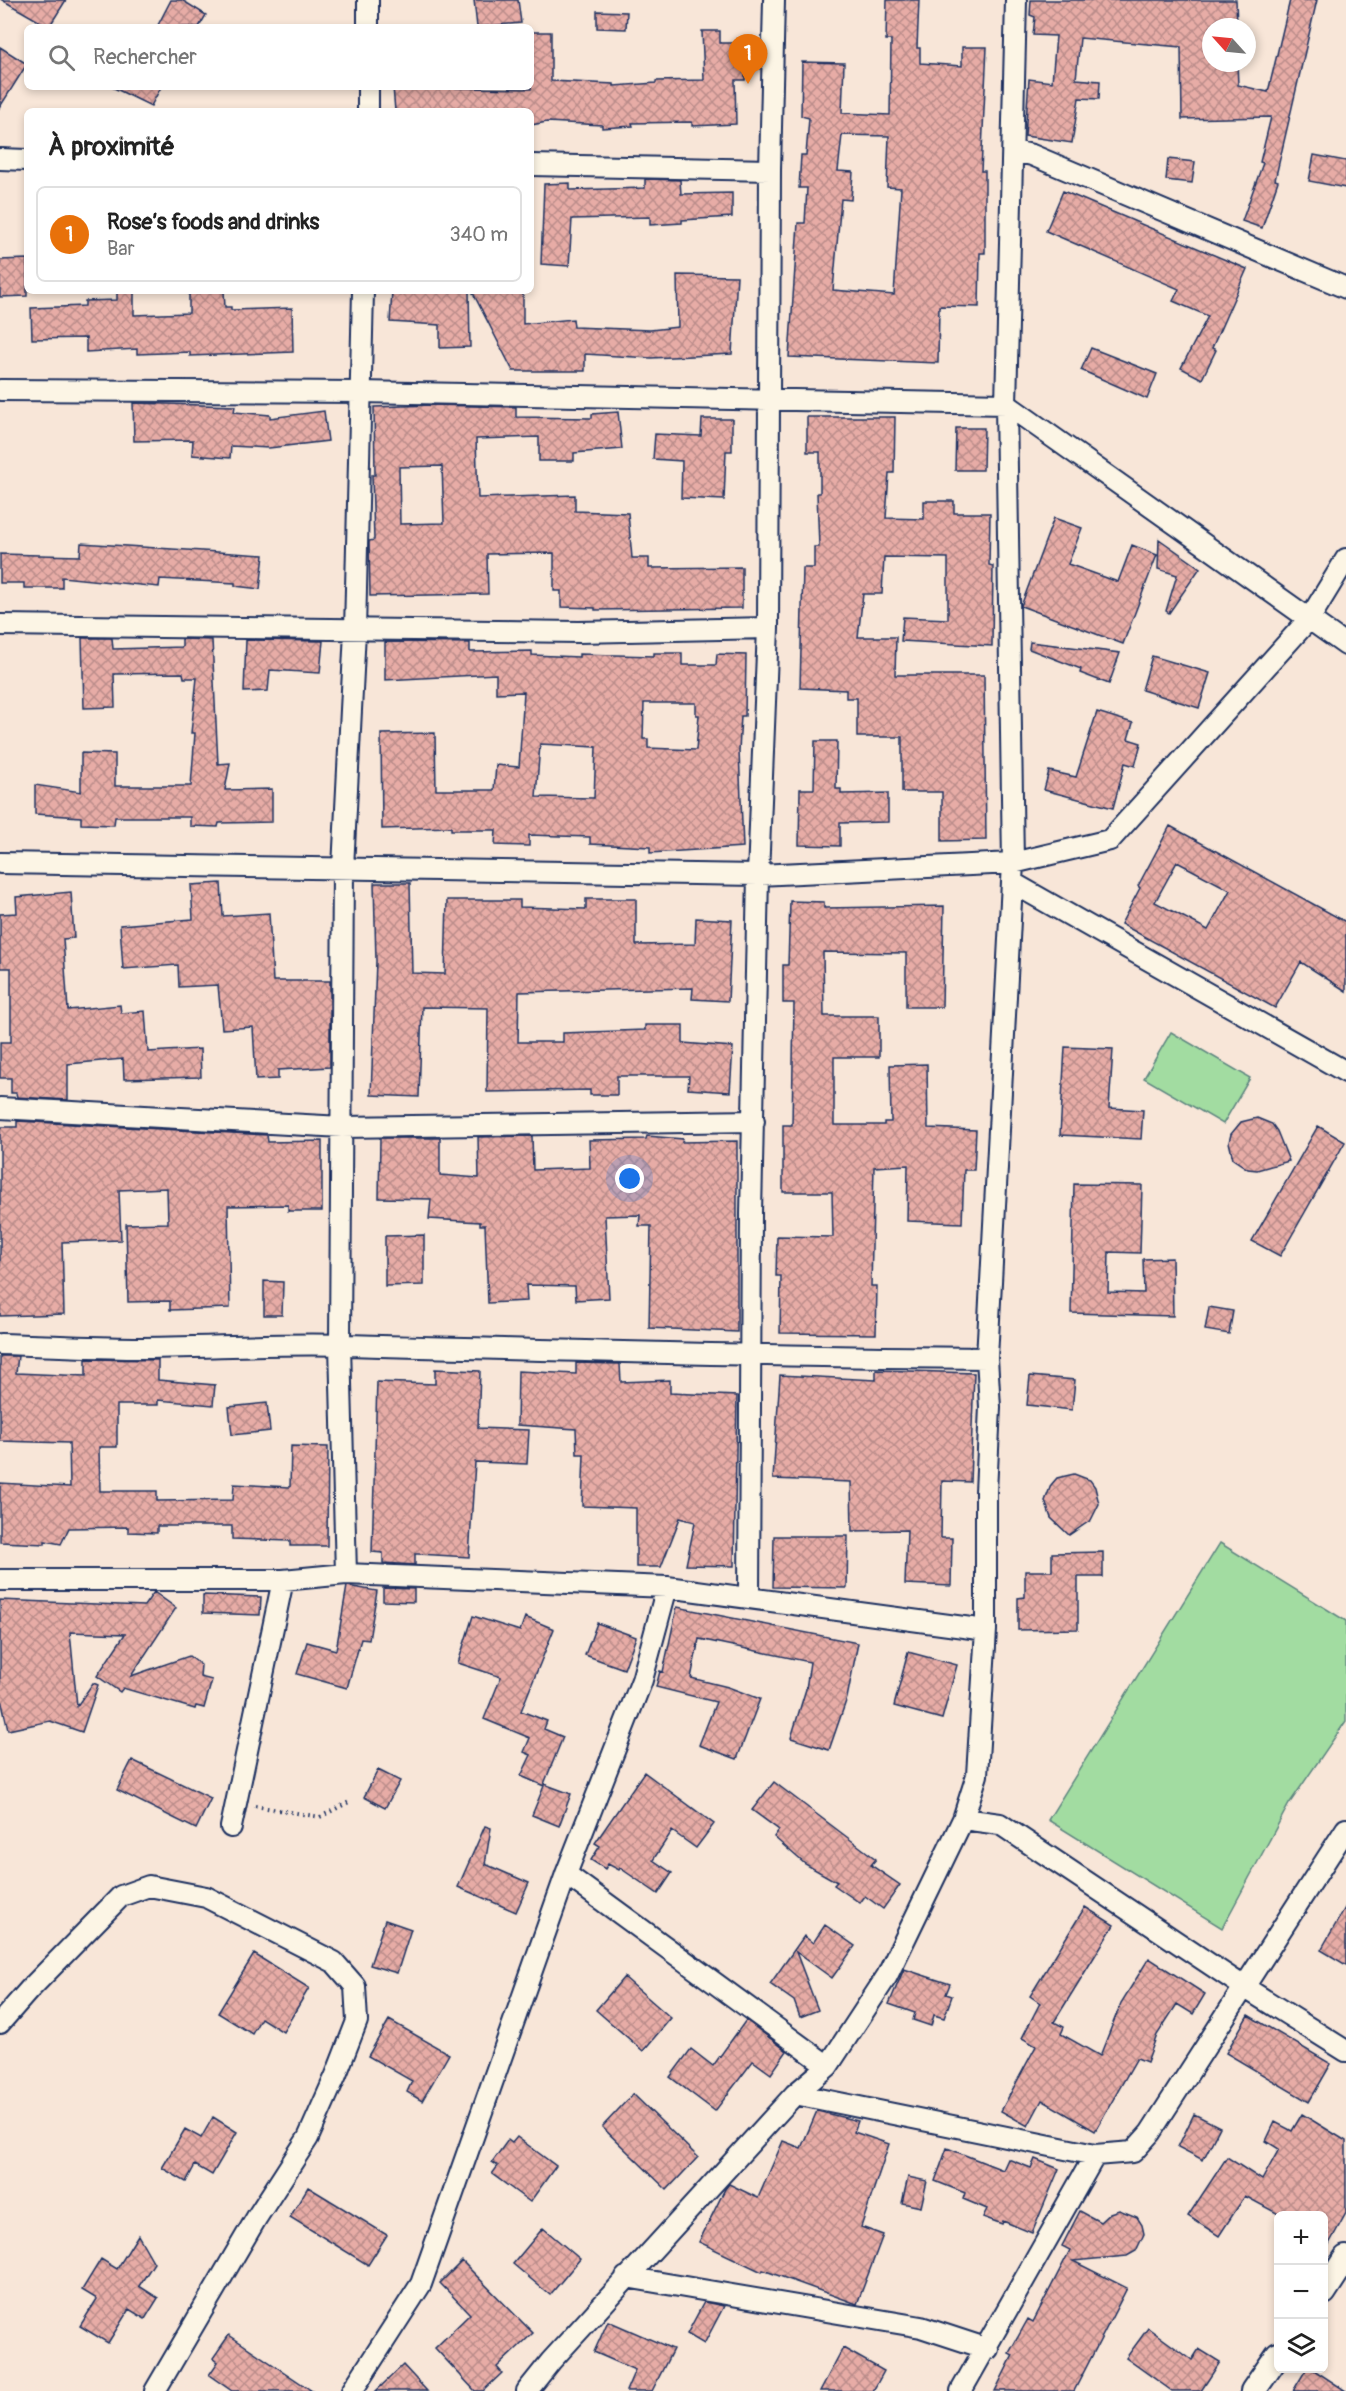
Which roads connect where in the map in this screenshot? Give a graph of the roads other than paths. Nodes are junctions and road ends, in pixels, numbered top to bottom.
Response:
1 (368, 0) edge
2 (774, 0) edge
3 (1016, 0) edge
4 (368, 24) edge
5 (368, 90) edge
6 (368, 108) edge
7 (1014, 152) junction
8 (0, 159) edge
9 (24, 160) edge
10 (534, 165) edge
11 (770, 170) junction
12 (1346, 288) edge
13 (363, 294) edge
14 (0, 390) edge
15 (360, 392) junction
16 (769, 400) junction
17 (1006, 404) junction
18 (1346, 559) edge
19 (1310, 618) junction
20 (0, 625) edge
21 (768, 628) junction
22 (355, 631) junction
23 (1346, 645) edge
24 (0, 863) edge
25 (1013, 863) junction
26 (343, 868) junction
27 (758, 875) junction
28 (1013, 884) junction
29 (1346, 1072) edge
30 (0, 1108) edge
31 (754, 1121) junction
32 (342, 1127) junction
33 (0, 1344) edge
34 (340, 1345) junction
35 (751, 1357) junction
36 (987, 1358) junction
37 (346, 1574) junction
38 (0, 1580) edge
39 (283, 1580) junction
40 (667, 1587) junction
41 (749, 1598) junction
42 (986, 1630) junction
43 (963, 1819) junction
44 (231, 1827) dead end
45 (1346, 1829) edge
46 (566, 1874) junction
47 (1245, 1987) junction
48 (0, 2023) edge
49 (1346, 2050) edge
50 (828, 2066) junction
51 (795, 2094) junction
52 (1095, 2155) junction
53 (1346, 2258) edge
54 (626, 2277) junction
55 (1328, 2285) edge
56 (987, 2349) junction
57 (1274, 2361) edge
58 (155, 2391) edge
59 (352, 2391) edge
60 (527, 2391) edge
61 (961, 2391) edge
62 (1253, 2391) edge

1 - 4 street
2 - 11 street
3 - 7 street
5 - 6 street
7 - 12 street
7 - 17 street
8 - 9 street
10 - 11 street
11 - 16 street
13 - 15 street
14 - 15 street
15 - 16 street
15 - 22 street
16 - 17 street
16 - 21 street
17 - 19 street
17 - 25 street
18 - 19 street
19 - 23 street
19 - 25 street
20 - 22 street
21 - 22 street
21 - 27 street
22 - 26 street
24 - 26 street
25 - 27 street
25 - 28 street
26 - 27 street
26 - 32 street
27 - 31 street
28 - 29 street
28 - 36 street
30 - 32 street
31 - 32 street
31 - 35 street
32 - 34 street
33 - 34 street
34 - 35 street
34 - 37 street
35 - 36 street
35 - 41 street
36 - 42 street
37 - 39 street
37 - 40 street
38 - 39 street
39 - 44 street
40 - 41 street
40 - 46 street
41 - 42 street
42 - 43 street
43 - 47 street
43 - 50 street
45 - 47 street
46 - 50 street
46 - 59 street
47 - 49 street
47 - 52 street
48 - 58 street
50 - 51 street
51 - 52 street
51 - 54 street
52 - 56 street
53 - 55 street
54 - 56 street
54 - 60 street
56 - 61 street
57 - 62 street

